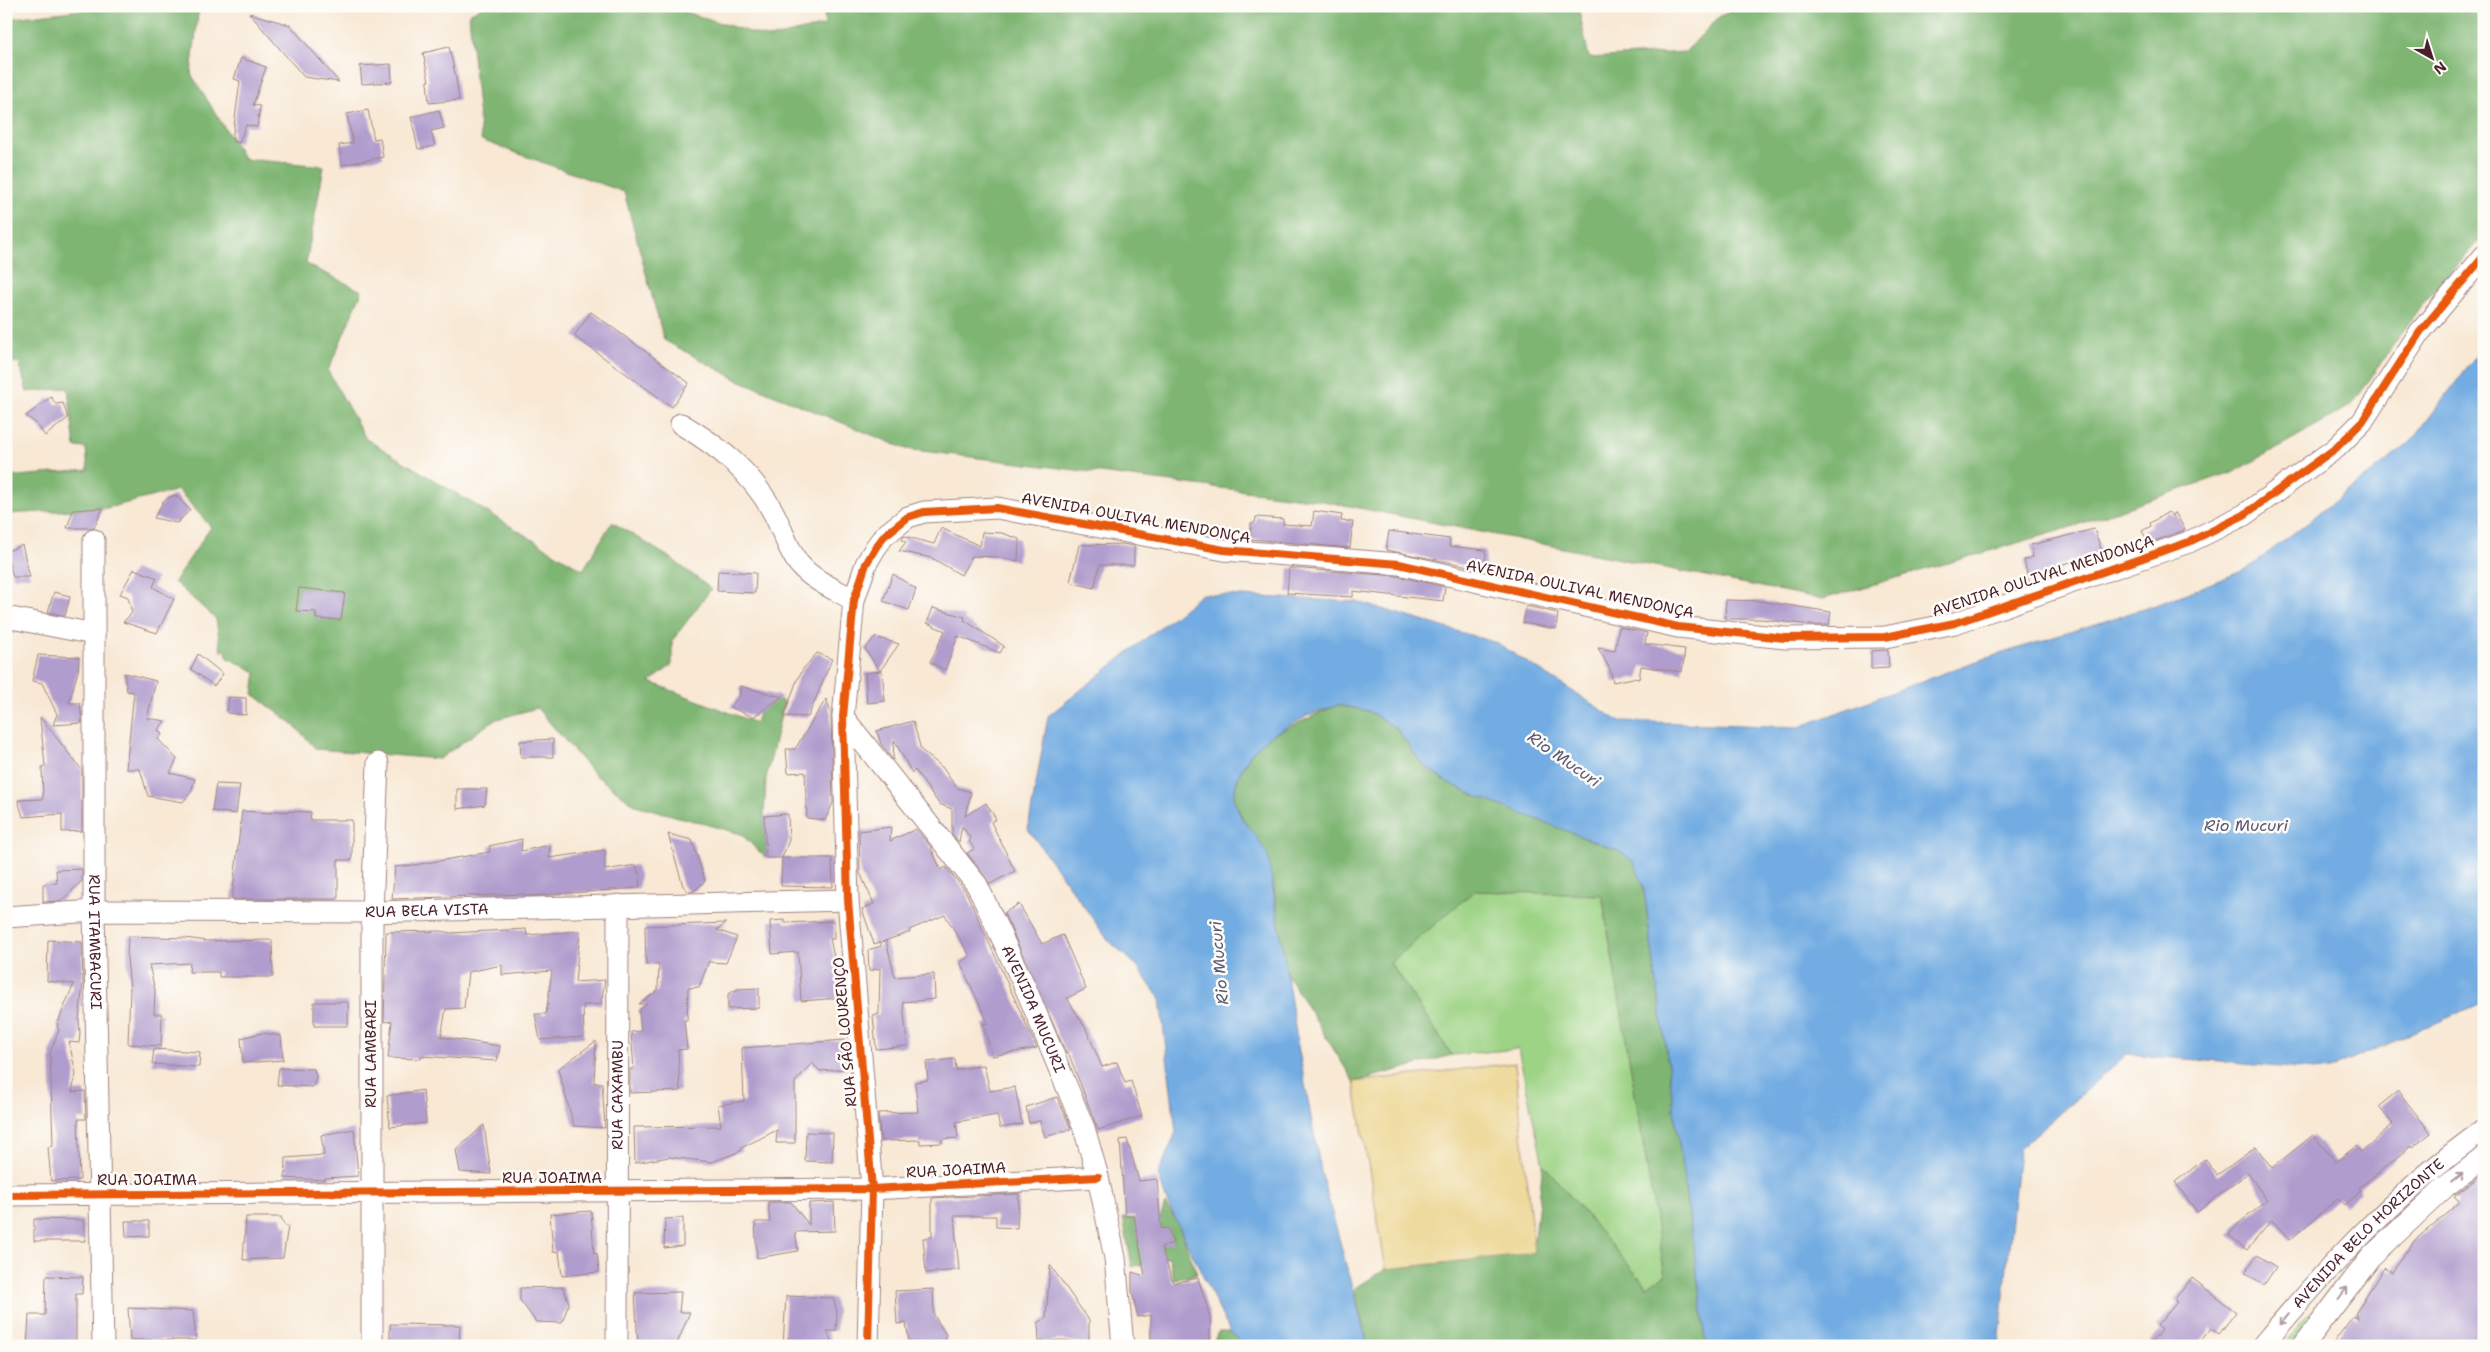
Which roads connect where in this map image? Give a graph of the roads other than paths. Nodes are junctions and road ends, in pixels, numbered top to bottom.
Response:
1 (2484, 256) edge
2 (680, 424) dead end
3 (94, 540) dead end
4 (854, 600) junction
5 (6, 617) edge
6 (94, 634) junction
7 (843, 717) junction
8 (378, 763) dead end
9 (848, 900) junction
10 (618, 905) junction
11 (94, 911) junction
12 (372, 912) junction
13 (6, 916) edge
14 (2484, 1130) edge
15 (2484, 1157) edge
16 (1098, 1176) junction
17 (872, 1189) junction
18 (371, 1192) junction
19 (618, 1192) junction
20 (101, 1193) junction
21 (6, 1195) edge
22 (103, 1346) edge
23 (372, 1346) edge
24 (617, 1346) edge
25 (868, 1346) edge
26 (1123, 1346) edge
27 (2262, 1346) edge
28 (2303, 1346) edge

1 - 4 street, AVENIDA OULIVAL MENDONÇA
2 - 4 street
3 - 6 street, RUA ITAMBACURI
4 - 7 street, AVENIDA OULIVAL MENDONÇA
5 - 6 street
6 - 11 street, RUA ITAMBACURI
7 - 9 street, RUA SÃO LOURENÇO
7 - 16 street, AVENIDA MUCURI
8 - 12 street, RUA LAMBARI
9 - 10 street, RUA BELA VISTA
9 - 17 street, RUA SÃO LOURENÇO
10 - 12 street, RUA BELA VISTA
10 - 19 street, RUA CAXAMBU
11 - 12 street, RUA BELA VISTA
11 - 13 street, RUA BELA VISTA
11 - 20 street, RUA ITAMBACURI
12 - 18 street, RUA LAMBARI
14 -> 27 street, AVENIDA BELO HORIZONTE
28 -> 15 street, AVENIDA BELO HORIZONTE
16 - 17 street, RUA JOAIMA
16 - 26 street, AVENIDA MUCURI
17 - 19 street, RUA JOAIMA
17 - 25 street, RUA SÃO LOURENÇO
18 - 19 street, RUA JOAIMA
18 - 20 street, RUA JOAIMA
18 - 23 street, RUA LAMBARI
19 - 24 street, RUA CAXAMBU
20 - 21 street, RUA JOAIMA
20 - 22 street, RUA ITAMBACURI

